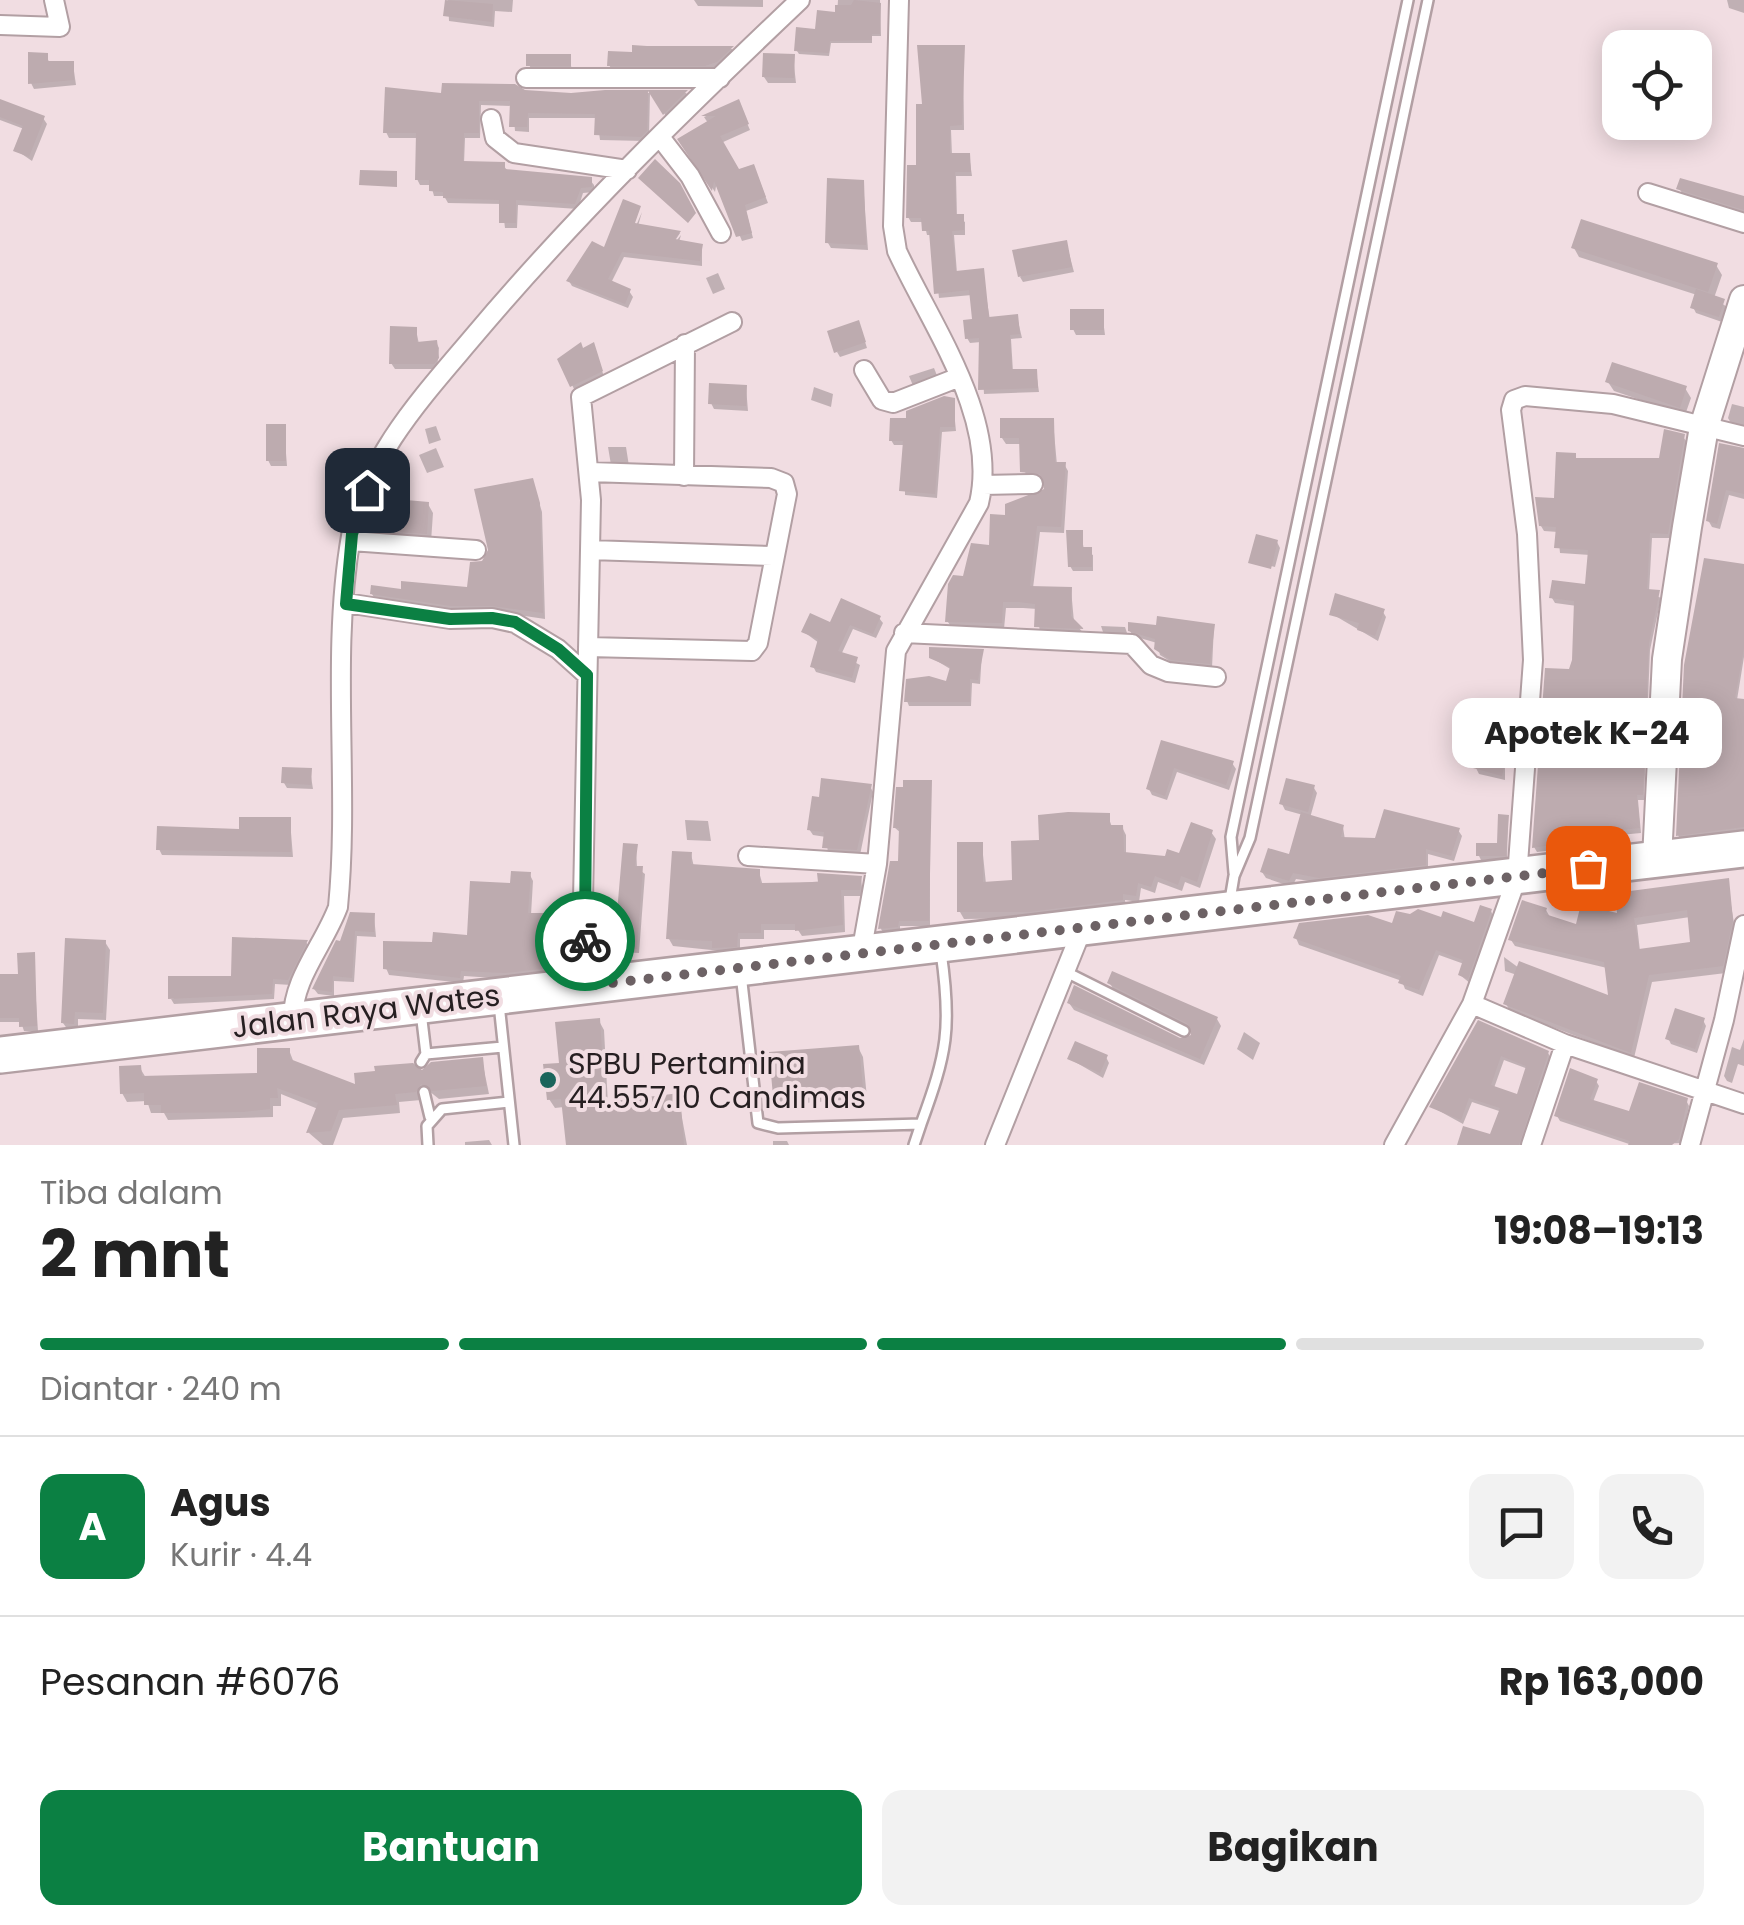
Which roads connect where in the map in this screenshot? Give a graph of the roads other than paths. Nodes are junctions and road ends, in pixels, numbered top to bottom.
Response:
1 (54, 0) edge
2 (800, 0) edge
3 (898, 0) edge
4 (1408, 0) edge
5 (1428, 0) edge
6 (0, 25) edge
7 (526, 78) dead end
8 (720, 78) junction
9 (491, 120) dead end
10 (660, 137) junction
11 (627, 170) junction
12 (1648, 193) dead end
13 (1744, 223) edge
14 (721, 233) dead end
15 (1744, 300) edge
16 (732, 322) dead end
17 (685, 344) junction
18 (864, 370) dead end
19 (957, 378) junction
20 (1704, 427) junction
21 (1744, 436) edge
22 (590, 472) junction
23 (684, 476) junction
24 (1033, 484) dead end
25 (983, 485) junction
26 (351, 540) junction
27 (476, 550) dead end
28 (590, 550) junction
29 (773, 556) junction
30 (346, 604) junction
31 (904, 633) junction
32 (588, 647) junction
33 (587, 675) junction
34 (1216, 677) dead end
35 (1744, 849) edge
36 (748, 856) dead end
37 (1657, 860) junction
38 (877, 864) junction
39 (1517, 877) junction
40 (1231, 892) junction
41 (1744, 926) edge
42 (1083, 927) junction
43 (940, 945) junction
44 (861, 954) junction
45 (741, 969) junction
46 (1064, 971) junction
47 (586, 986) junction
48 (498, 996) junction
49 (420, 1004) junction
50 (1472, 1004) junction
51 (293, 1020) junction
52 (1184, 1031) dead end
53 (1565, 1044) junction
54 (504, 1048) junction
55 (0, 1055) edge
56 (1704, 1091) junction
57 (424, 1092) dead end
58 (510, 1102) junction
59 (1744, 1104) edge
60 (430, 1116) junction
61 (922, 1124) junction
62 (428, 1145) edge
63 (514, 1145) edge
64 (914, 1145) edge
65 (995, 1145) edge
66 (1394, 1145) edge
67 (1531, 1145) edge
68 (1690, 1145) edge

1 - 6 street
2 - 8 street
3 - 19 street
4 - 40 lane
5 - 40 lane
7 - 8 street
8 - 10 street
9 - 11 street
10 - 11 street
10 - 14 street
11 - 26 street
12 - 13 street
15 - 20 street
16 - 17 street
17 - 22 street
17 - 23 street
18 - 19 street
19 - 25 street
20 - 21 street
20 - 37 street
20 - 39 street
22 - 23 street
22 - 28 street
23 - 29 street
24 - 25 street
25 - 31 street
26 - 27 street
26 - 30 street
28 - 29 street
28 - 32 street
29 - 32 street
30 - 33 street
30 - 51 street
31 - 34 street
31 - 38 street
32 - 33 street
33 - 47 street
35 - 37 highway, Jalan Raya Wates
36 - 38 street
37 - 39 highway, Jalan Raya Wates
38 - 44 street
39 - 40 highway, Jalan Raya Wates
39 - 50 street
40 - 42 highway, Jalan Raya Wates
41 - 56 street
42 - 43 highway, Jalan Raya Wates
42 - 46 street
43 - 44 highway, Jalan Raya Wates
43 - 61 lane
44 - 45 highway, Jalan Raya Wates
45 - 47 highway, Jalan Raya Wates
45 - 61 lane
46 - 52 lane
46 - 65 street
47 - 48 highway, Jalan Raya Wates
48 - 49 highway, Jalan Raya Wates
48 - 54 lane
49 - 51 highway, Jalan Raya Wates
49 - 54 lane
50 - 53 street
50 - 66 street
51 - 55 highway, Jalan Raya Wates
53 - 56 street
53 - 67 street
54 - 58 lane
56 - 59 street
56 - 68 street
57 - 60 lane
58 - 60 lane
58 - 63 lane
60 - 62 lane
61 - 64 lane

